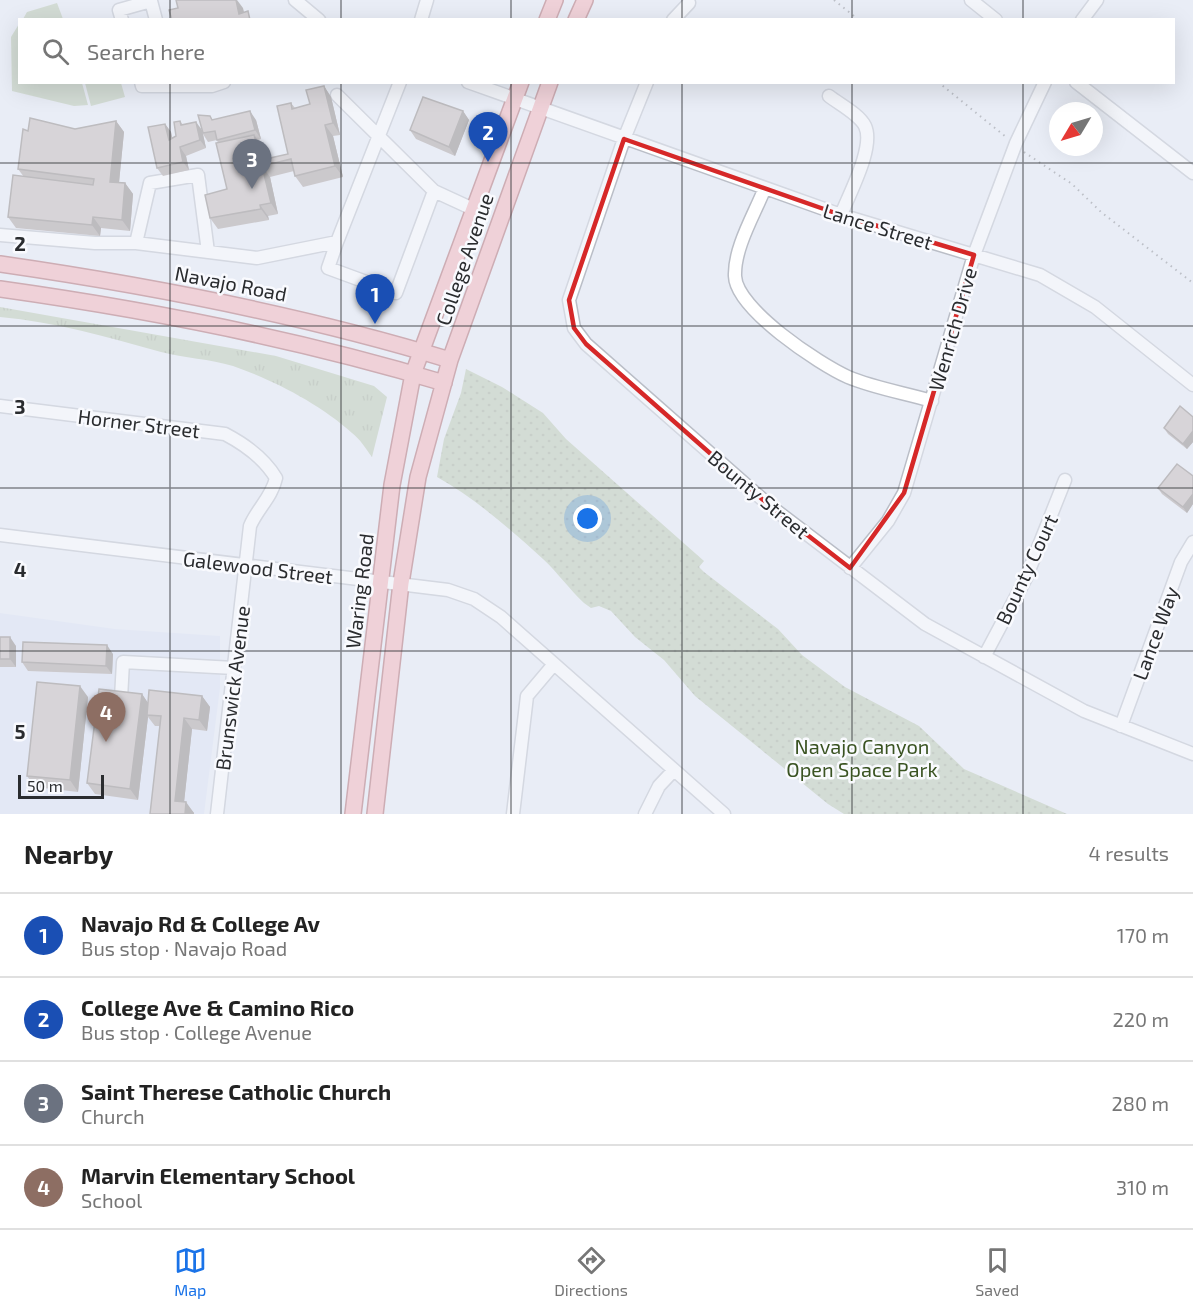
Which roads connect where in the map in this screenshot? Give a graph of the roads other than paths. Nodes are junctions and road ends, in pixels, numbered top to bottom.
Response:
1 (295, 0) edge
2 (427, 0) edge
3 (555, 0) edge
4 (585, 0) edge
5 (971, 0) edge
6 (1097, 0) edge
7 (689, 3) dead end
8 (308, 4) edge
9 (121, 18) edge
10 (155, 18) edge
11 (318, 18) edge
12 (422, 18) edge
13 (548, 18) edge
14 (577, 18) edge
15 (675, 18) edge
16 (994, 18) edge
17 (1084, 18) edge
18 (142, 84) edge
19 (175, 84) edge
20 (218, 84) edge
21 (399, 84) edge
22 (473, 84) edge
23 (519, 84) edge
24 (549, 84) edge
25 (646, 84) edge
26 (1044, 84) edge
27 (1079, 84) edge
28 (337, 95) dead end
29 (829, 96) dead end
30 (514, 100) junction
31 (540, 108) junction
32 (379, 136) junction
33 (624, 139) junction
34 (1193, 173) edge
35 (764, 190) junction
36 (434, 191) junction
37 (473, 209) junction
38 (840, 215) junction
39 (0, 235) edge
40 (337, 242) junction
41 (136, 243) junction
42 (208, 252) junction
43 (974, 255) junction
44 (0, 264) edge
45 (0, 289) edge
46 (420, 351) junction
47 (450, 360) junction
48 (413, 374) junction
49 (444, 383) junction
50 (1193, 385) edge
51 (932, 401) junction
52 (0, 406) edge
53 (268, 465) joint
54 (1065, 480) dead end
55 (0, 535) edge
56 (1193, 542) edge
57 (246, 566) junction
58 (850, 568) junction
59 (380, 580) junction
60 (401, 583) junction
61 (984, 657) junction
62 (554, 664) junction
63 (234, 668) junction
64 (121, 698) edge
65 (1121, 726) junction
66 (1193, 754) edge
67 (674, 770) junction
68 (217, 814) edge
69 (353, 814) edge
70 (375, 814) edge
71 (513, 814) edge
72 (645, 814) edge
73 (723, 814) edge

1 - 8 street
2 - 12 street
3 - 13 main road
4 - 14 main road
5 - 16 street
6 - 17 street
7 - 15 street
8 - 11 street
9 - 10 street
18 - 19 street
19 - 20 street
21 - 32 street
22 - 30 street, Lance Street
23 - 30 main road, College Avenue
24 - 31 main road, College Avenue
25 - 33 street, Bounty Street
26 - 43 street, Wenrich Drive
27 - 34 street
28 - 32 street
29 - 38 street
30 - 31 street, Lance Street
30 - 37 main road, College Avenue
31 - 33 street, Lance Street
31 - 47 main road, College Avenue
32 - 36 street
32 - 40 street
33 - 35 street, Lance Street
33 - 58 street, Bounty Street
35 - 38 street, Lance Street
35 - 51 street
36 - 37 street
36 - 40 street
37 - 46 main road, College Avenue
38 - 43 street, Lance Street
39 - 41 street
40 - 42 street
41 - 42 street
41 - 42 street
43 - 50 street, Lance Street
43 - 51 street, Wenrich Drive
44 - 46 main road, Navajo Road
45 - 48 main road
46 - 47 main road, Navajo Road
46 - 48 main road, College Avenue
47 - 49 main road, College Avenue
48 - 49 main road
48 - 59 main road, Waring Road
49 - 60 main road, Waring Road
51 - 58 street, Wenrich Drive
52 - 53 street, Horner Street
53 - 57 street, Brunswick Avenue
54 - 61 street, Bounty Court
55 - 57 street, Galewood Street
56 - 65 street, Lance Way
57 - 59 street, Galewood Street
57 - 63 street, Brunswick Avenue
58 - 61 street, Bounty Street
59 - 60 street, Galewood Street
59 - 69 main road, Waring Road
60 - 62 street, Galewood Street
60 - 70 main road, Waring Road
61 - 65 street, Bounty Street
62 - 67 street, Galewood Street
62 - 71 street
63 - 64 street
63 - 68 street, Brunswick Avenue
65 - 66 street, Bounty Street
67 - 72 street
67 - 73 street, Galewood Street

